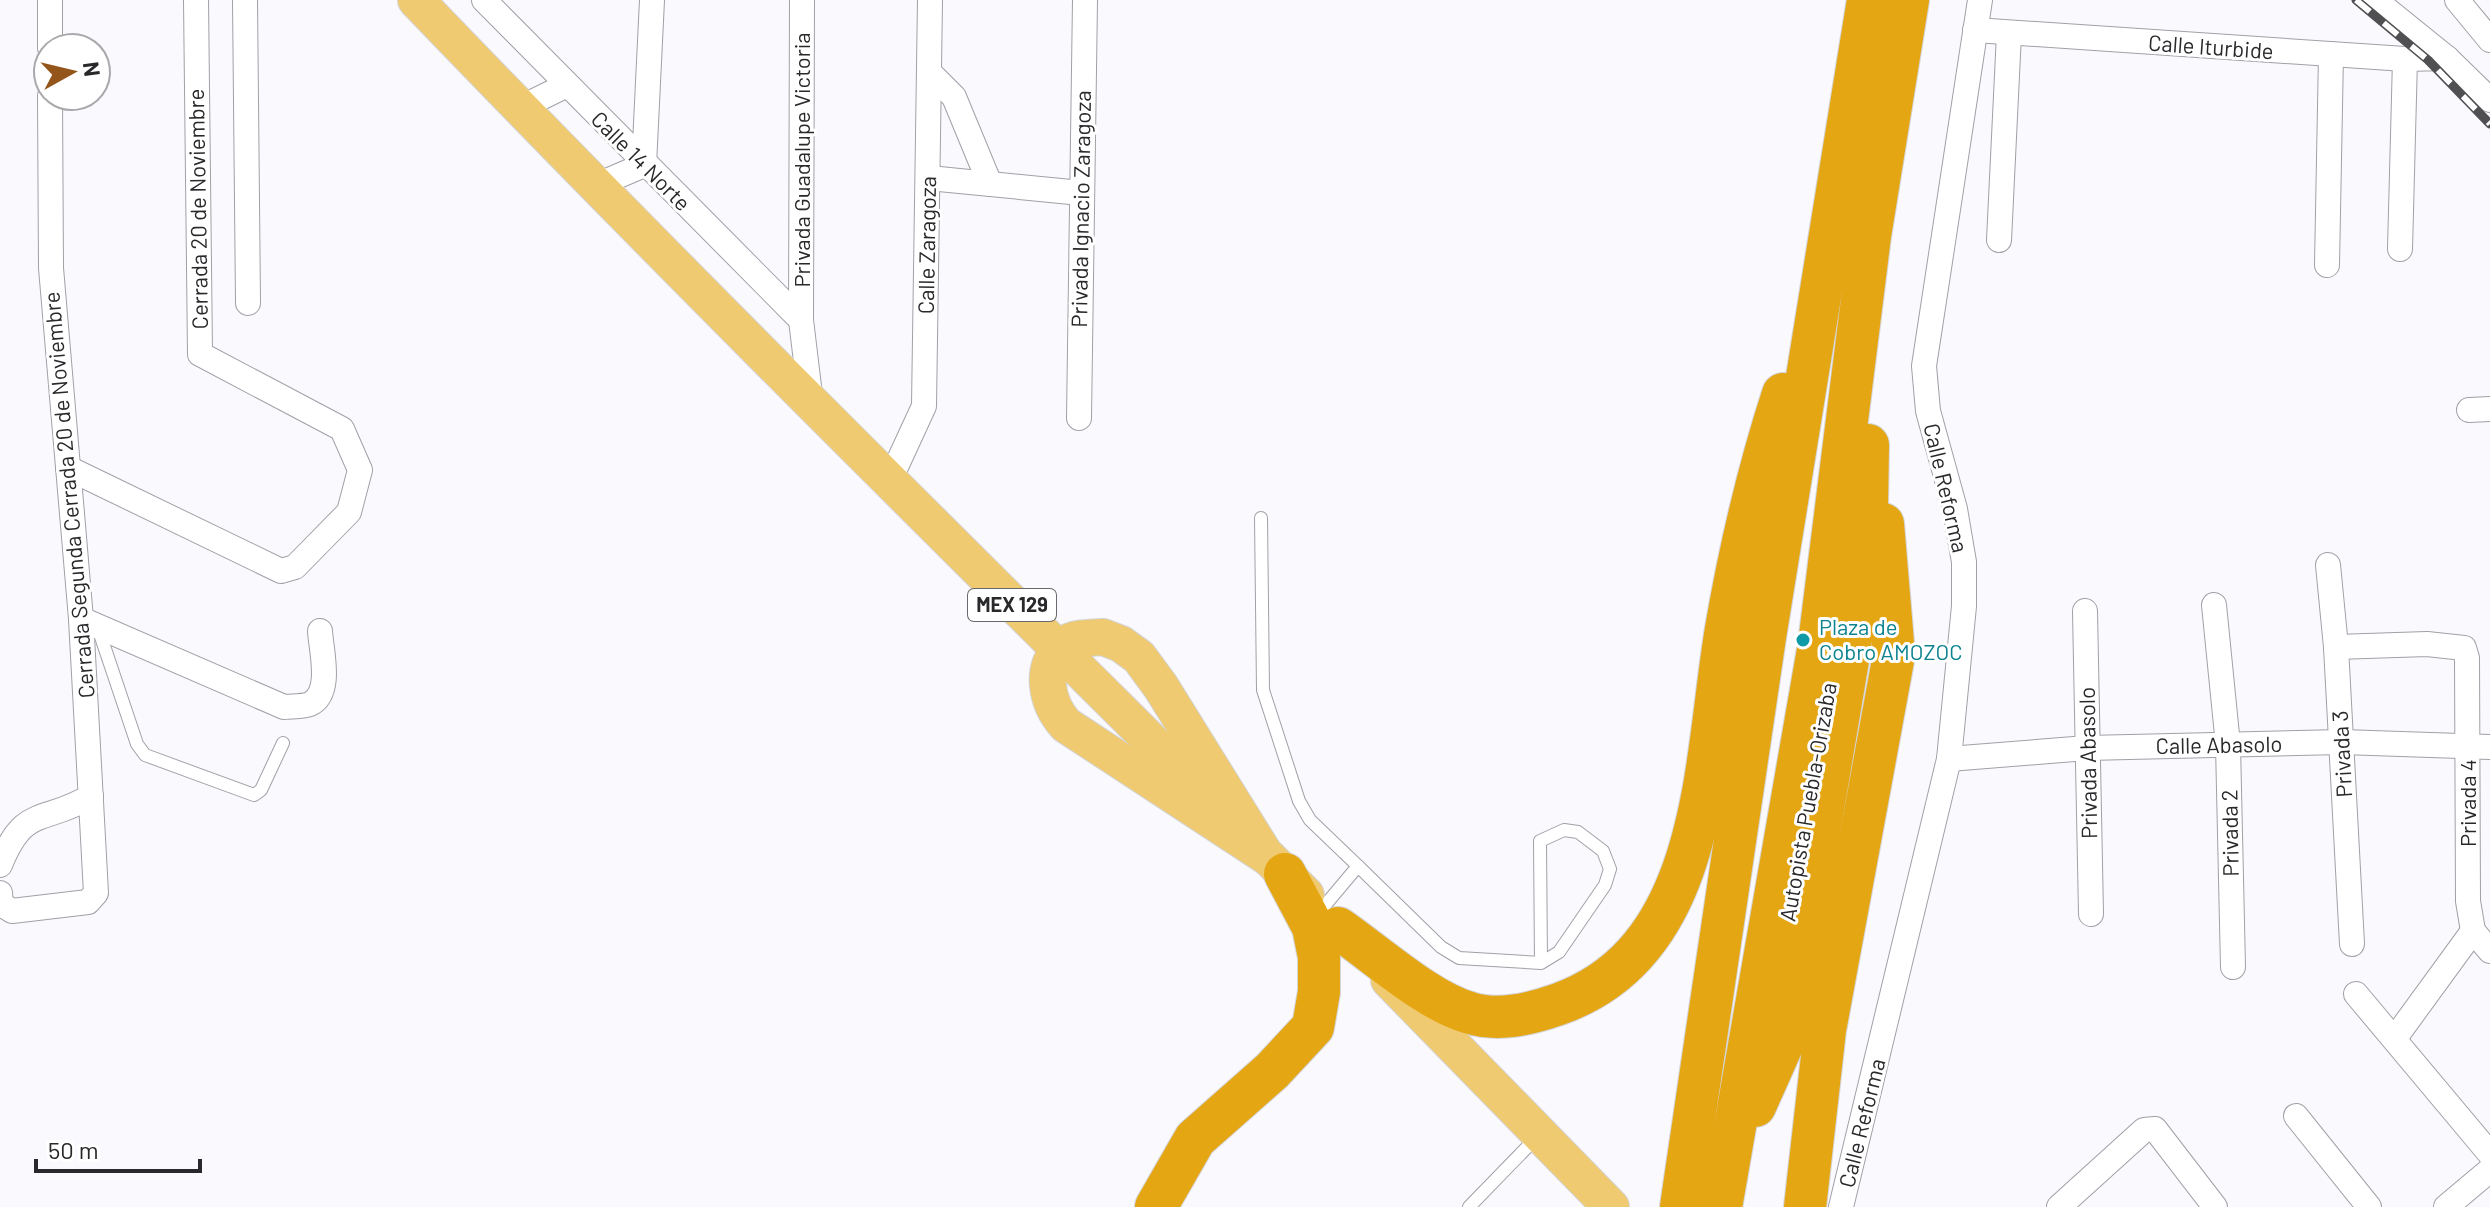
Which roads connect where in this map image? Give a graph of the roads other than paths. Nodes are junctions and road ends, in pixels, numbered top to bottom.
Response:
1 (50, 0) edge
2 (196, 0) edge
3 (245, 0) edge
4 (416, 0) edge
5 (484, 0) edge
6 (652, 0) edge
7 (802, 0) edge
8 (930, 0) edge
9 (1085, 0) edge
10 (1868, 0) edge
11 (1908, 0) edge
12 (1980, 0) edge
13 (2375, 0) edge
14 (2457, 0) edge
15 (1975, 30) junction
16 (50, 32) edge
17 (2009, 34) junction
18 (2490, 40) edge
19 (2331, 54) junction
20 (2447, 58) junction
21 (2405, 59) junction
22 (930, 73) junction
23 (567, 85) junction
24 (2490, 100) edge
25 (520, 108) junction
26 (50, 112) edge
27 (644, 165) junction
28 (1841, 177) junction
29 (929, 178) junction
30 (990, 184) junction
31 (595, 186) junction
32 (1081, 193) junction
33 (1870, 236) junction
34 (1999, 240) dead end
35 (2400, 249) dead end
36 (2327, 265) dead end
37 (248, 303) dead end
38 (801, 320) junction
39 (811, 403) junction
40 (1079, 418) dead end
41 (68, 468) junction
42 (889, 482) junction
43 (1882, 504) junction
44 (1261, 518) dead end
45 (2328, 565) dead end
46 (2214, 605) dead end
47 (2085, 611) dead end
48 (89, 623) junction
49 (320, 631) dead end
50 (2336, 647) junction
51 (1058, 653) junction
52 (2342, 742) junction
53 (283, 743) dead end
54 (2228, 745) junction
55 (2479, 747) edge
56 (2087, 748) junction
57 (1949, 759) junction
58 (91, 796) junction
59 (0, 865) edge
60 (1276, 865) junction
61 (1358, 866) junction
62 (0, 893) edge
63 (2091, 914) dead end
64 (1329, 919) junction
65 (2473, 931) junction
66 (2352, 944) dead end
67 (2490, 951) edge
68 (1541, 963) junction
69 (2233, 967) dead end
70 (2356, 994) dead end
71 (2395, 1038) junction
72 (1784, 1041) junction
73 (1702, 1064) junction
74 (2296, 1116) dead end
75 (1540, 1134) junction
76 (2490, 1154) edge
77 (2490, 1170) edge
78 (1724, 1189) edge
79 (1156, 1207) edge
80 (1469, 1207) edge
81 (1611, 1207) edge
82 (1681, 1207) edge
83 (1805, 1207) edge
84 (1841, 1207) edge
85 (2059, 1207) edge
86 (2215, 1207) edge
87 (2369, 1207) edge
88 (2446, 1207) edge

1 - 16 street
2 - 41 street, Cerrada 20 de Noviembre
3 - 37 street
4 - 25 main road, MEX 129
5 - 23 street, Calle 14 Norte
6 - 27 street
7 - 38 street, Privada Guadalupe Victoria
8 - 22 street, Calle Zaragoza
9 - 32 street, Privada Ignacio Zaragoza
10 - 28 highway, Autopista Puebla-Orizaba
11 - 33 highway, Autopista Puebla-Orizaba
12 - 15 street, Calle Reforma
13 - 20 street
14 - 18 street
15 - 17 street, Calle Iturbide
15 - 57 street, Calle Reforma
17 - 19 street, Calle Iturbide
17 - 34 street
19 - 21 street, Calle Iturbide
19 - 36 street
20 - 21 street, Calle Iturbide
20 - 24 street
21 - 35 street
22 - 29 street, Calle Zaragoza
22 - 30 street
23 - 25 street
23 - 27 street, Calle 14 Norte
25 - 31 main road, MEX 129
26 - 41 street, Cerrada Segunda Cerrada 20 de Noviembre
27 - 31 street
27 - 38 street, Calle 14 Norte
28 - 64 highway
28 - 73 highway, Autopista Puebla-Orizaba
28 - 73 highway, Autopista Puebla-Orizaba
29 - 30 street
29 - 42 street, Calle Zaragoza
30 - 32 street
31 - 39 main road, MEX 129
32 - 40 street, Privada Ignacio Zaragoza
33 - 43 highway, Autopista Puebla-Orizaba
33 - 72 highway, Autopista Puebla-Orizaba
33 - 78 highway, Autopista Puebla-Orizaba
38 - 39 street, Privada Guadalupe Victoria
39 - 42 main road, MEX 129
41 - 48 street, Cerrada Segunda Cerrada 20 de Noviembre
42 - 51 main road, MEX 129
43 - 72 highway, Autopista Puebla-Orizaba
43 - 83 highway
44 - 61 lane
45 - 50 street, Privada 3
46 - 54 street, Privada 2
47 - 56 street, Privada Abasolo
48 - 49 street
48 - 53 lane
48 - 58 street, Cerrada Segunda Cerrada 20 de Noviembre
50 - 52 street, Privada 3
50 - 55 street, Privada 4
51 - 60 main road, MEX 129
51 - 60 main road
52 - 54 street, Calle Abasolo
52 - 55 street, Calle Abasolo
52 - 66 street, Privada 3
54 - 56 street, Calle Abasolo
54 - 69 street, Privada 2
55 - 65 street, Privada 4
56 - 57 street, Calle Abasolo
56 - 63 street, Privada Abasolo
57 - 84 street, Calle Reforma
58 - 59 street
58 - 62 street, Cerrada Segunda Cerrada 20 de Noviembre
60 - 64 main road, MEX 129
60 - 79 highway
61 - 64 lane
61 - 68 lane
64 - 75 main road, MEX 129
65 - 67 street
65 - 71 street
68 - 68 lane
70 - 71 street
71 - 76 street
72 - 78 highway, Autopista Puebla-Orizaba
73 - 82 highway, Autopista Puebla-Orizaba
74 - 87 street
75 - 80 lane
75 - 81 main road, MEX 129
77 - 88 street
85 - 86 street

